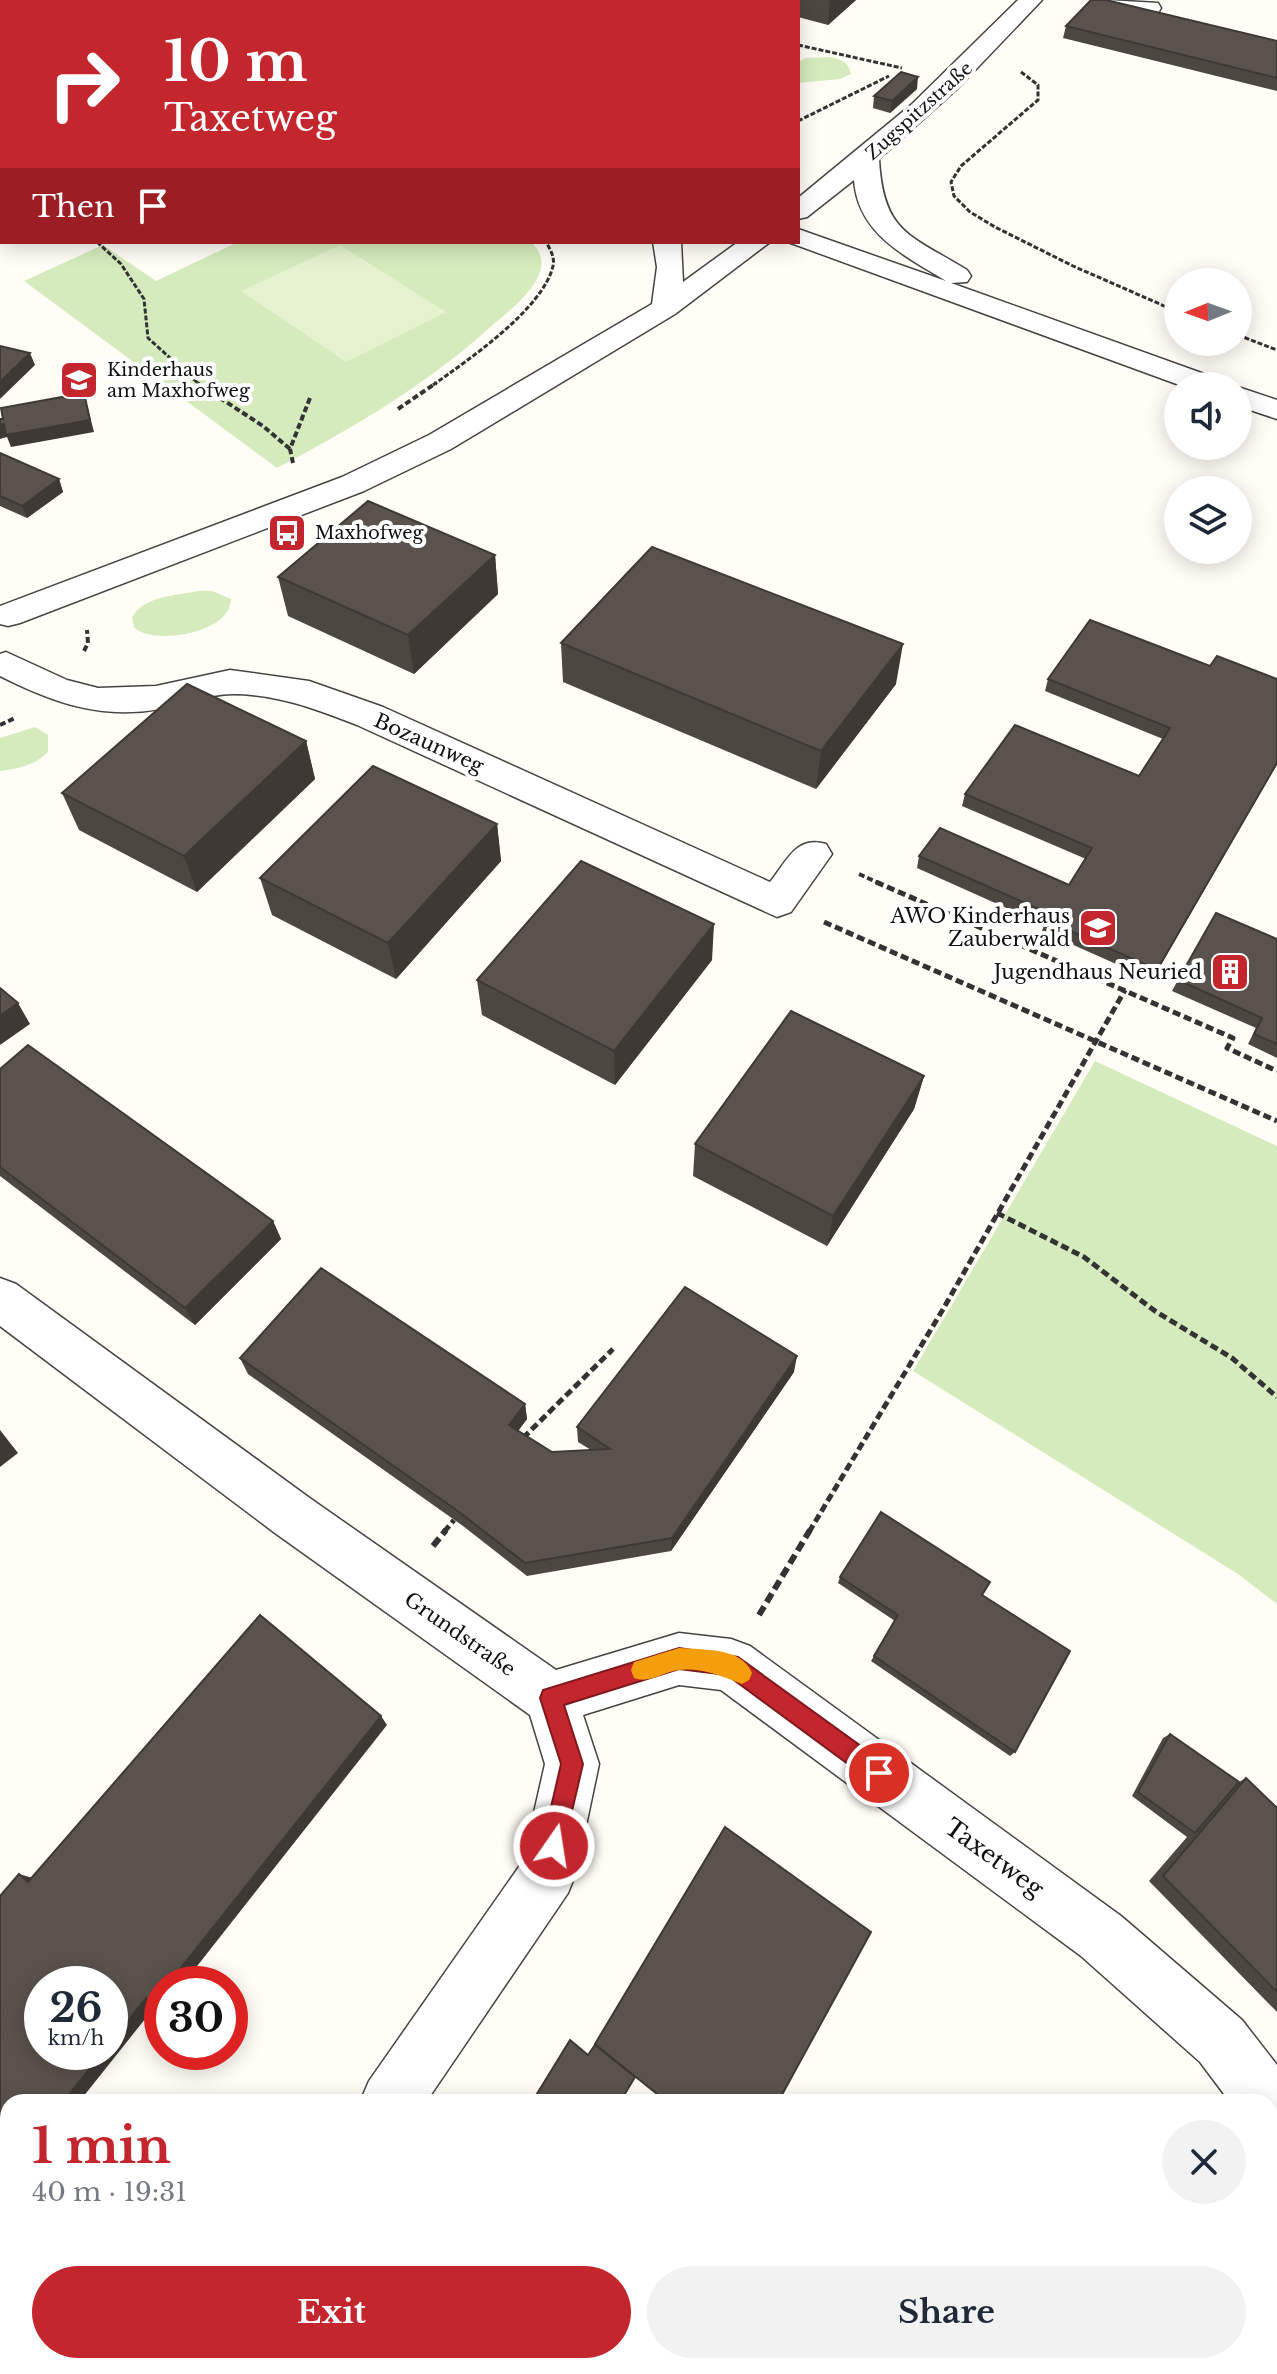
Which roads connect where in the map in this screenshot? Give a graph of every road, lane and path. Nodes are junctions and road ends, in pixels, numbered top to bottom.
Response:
1 (1031, 0) edge
2 (1118, 0) edge
3 (1150, 8) edge
4 (800, 45) edge
5 (978, 57) junction
6 (904, 68) dead end
7 (866, 159) junction
8 (800, 209) edge
9 (800, 238) edge
10 (99, 244) edge
11 (547, 244) edge
12 (668, 244) edge
13 (753, 244) edge
14 (1164, 306) edge
15 (665, 308) junction
16 (1019, 316) junction
17 (1252, 340) edge
18 (1277, 350) edge
19 (1172, 372) edge
20 (310, 398) dead end
21 (1252, 401) edge
22 (1277, 410) edge
23 (394, 412) dead end
24 (290, 449) junction
25 (306, 461) dead end
26 (4, 613) edge
27 (3, 667) edge
28 (813, 854) joint
29 (777, 902) junction
30 (1125, 990) junction
31 (1097, 1040) junction
32 (1277, 1071) edge
33 (1277, 1121) edge
34 (997, 1213) junction
35 (0, 1299) edge
36 (613, 1349) dead end
37 (1277, 1397) edge
38 (518, 1444) edge
39 (731, 1665) junction
40 (551, 1698) junction
41 (396, 2094) edge
42 (1261, 2094) edge

1 - 5 street, Zugspitzstraße
2 - 3 street
4 - 6 path
5 - 7 street, Zugspitzstraße
5 - 14 path
7 - 8 street, Zugspitzstraße
7 - 16 street
9 - 16 street
10 - 24 path
11 - 23 path
12 - 15 street
13 - 15 street
15 - 26 street
16 - 19 street
17 - 18 path
20 - 24 path
21 - 22 street
24 - 25 path
26 - 27 street
27 - 29 street, Bozaunweg
28 - 29 street
28 - 30 path
29 - 31 path
30 - 31 path
30 - 32 path
31 - 33 path
31 - 34 path
34 - 37 path
34 - 39 path
35 - 40 street, Grundstraße
36 - 38 path
39 - 40 street, Taxetweg
39 - 42 street, Taxetweg
40 - 41 street

